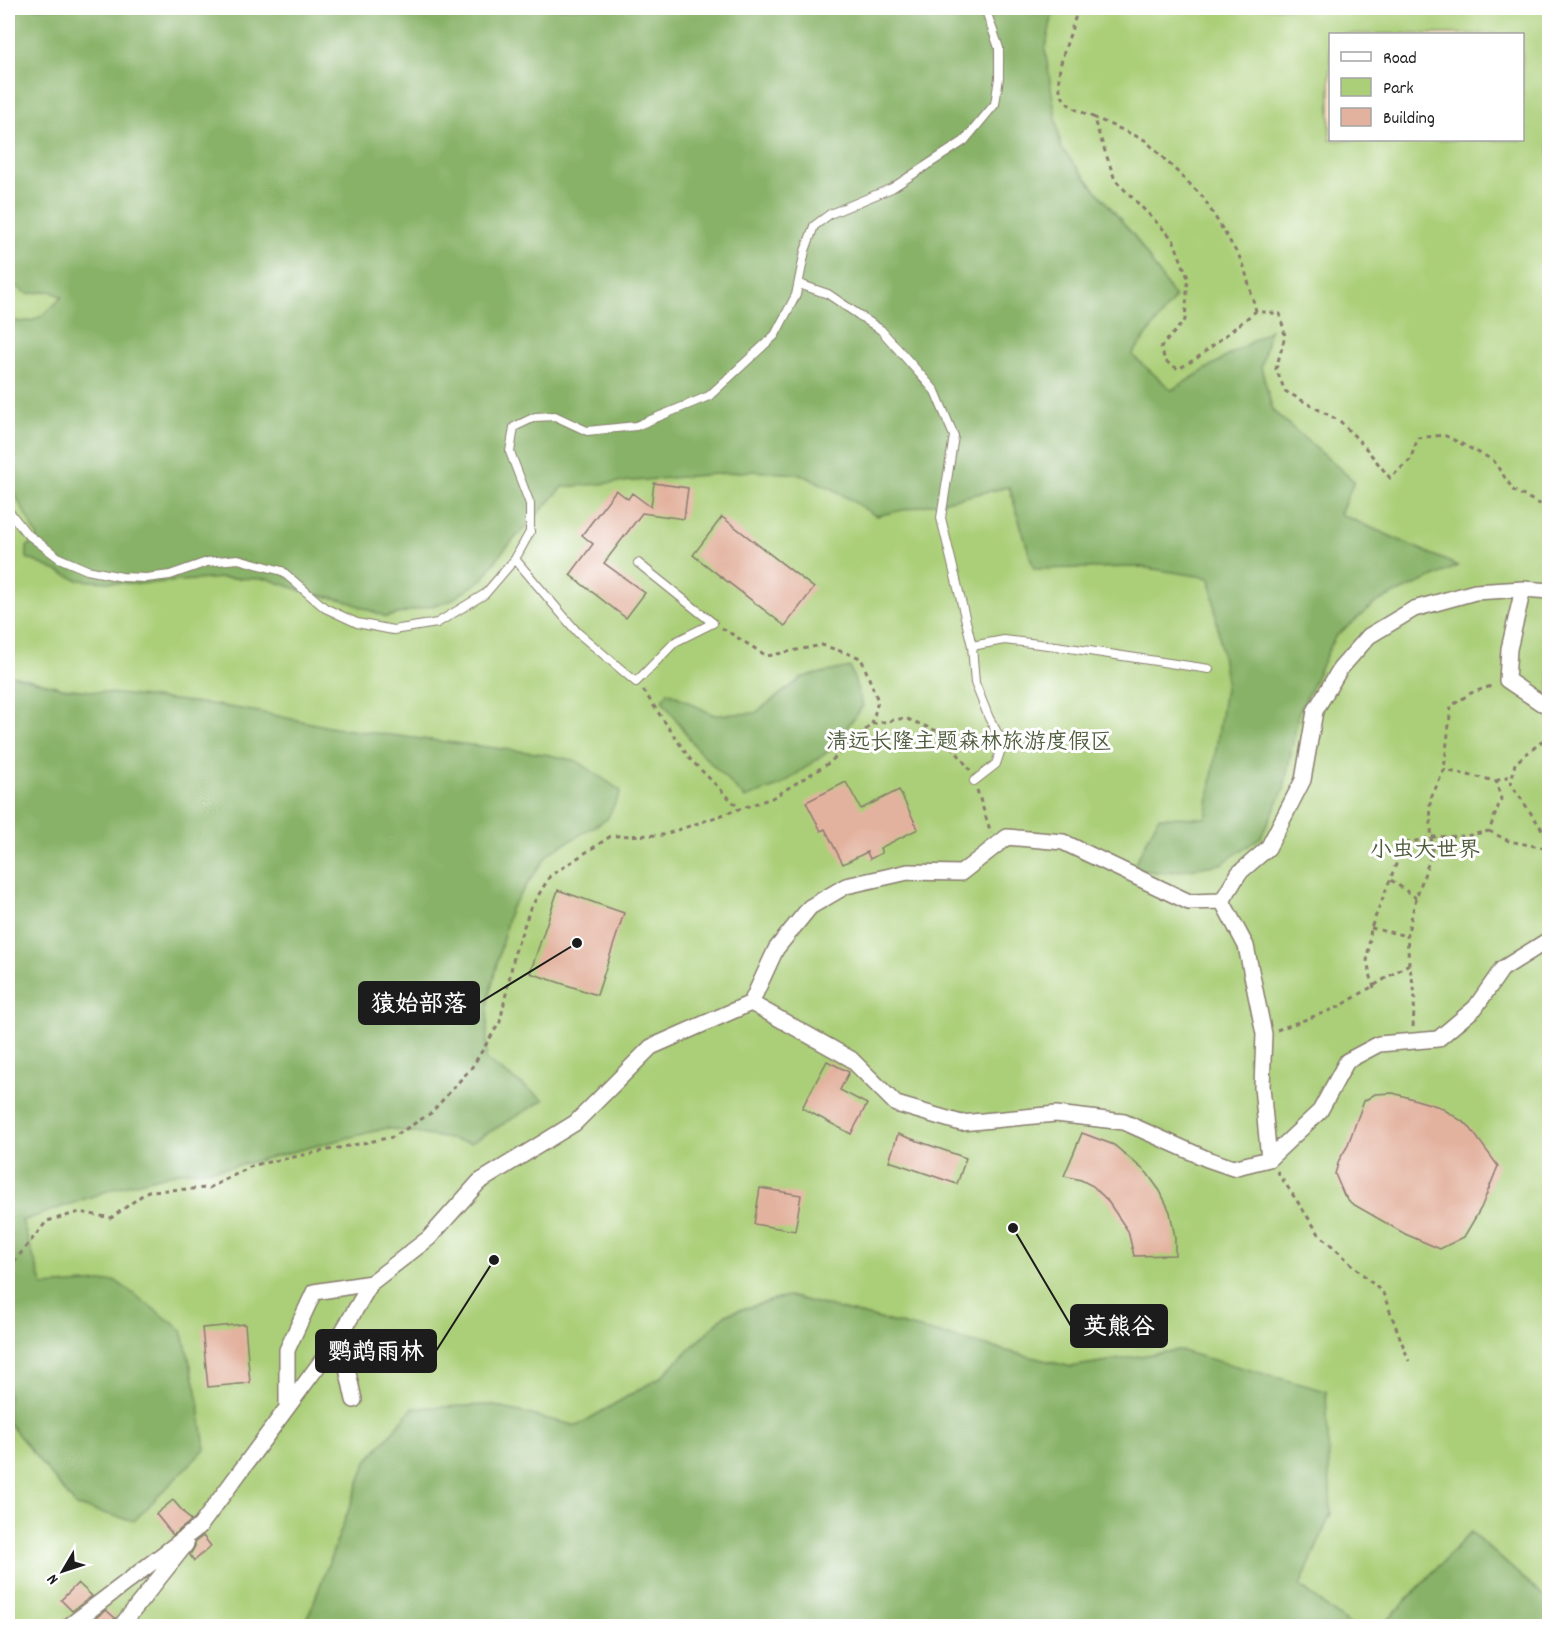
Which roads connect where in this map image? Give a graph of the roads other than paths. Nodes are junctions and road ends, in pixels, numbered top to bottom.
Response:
1 (986, 8) edge
2 (799, 284) junction
3 (8, 510) edge
4 (515, 559) junction
5 (638, 563) dead end
6 (1523, 589) junction
7 (1550, 591) edge
8 (972, 646) junction
9 (1209, 669) dead end
10 (1550, 705) edge
11 (974, 781) road end
12 (1222, 901) junction
13 (1550, 939) edge
14 (751, 1003) junction
15 (1269, 1159) junction
16 (371, 1283) junction
17 (340, 1336) junction
18 (354, 1400) dead end
19 (287, 1407) junction
20 (200, 1526) junction
21 (69, 1626) edge
22 (121, 1626) edge

1 - 2 lane
2 - 4 lane
2 - 8 lane
3 - 4 lane
4 - 5 lane
6 - 7 street
6 - 10 street
6 - 12 street
8 - 9 lane
8 - 11 lane
12 - 14 street
12 - 15 street
13 - 15 street
14 - 15 street
14 - 16 street
16 - 17 street
16 - 19 street
17 - 18 street
17 - 19 street
19 - 20 street
20 - 21 street
20 - 22 street

